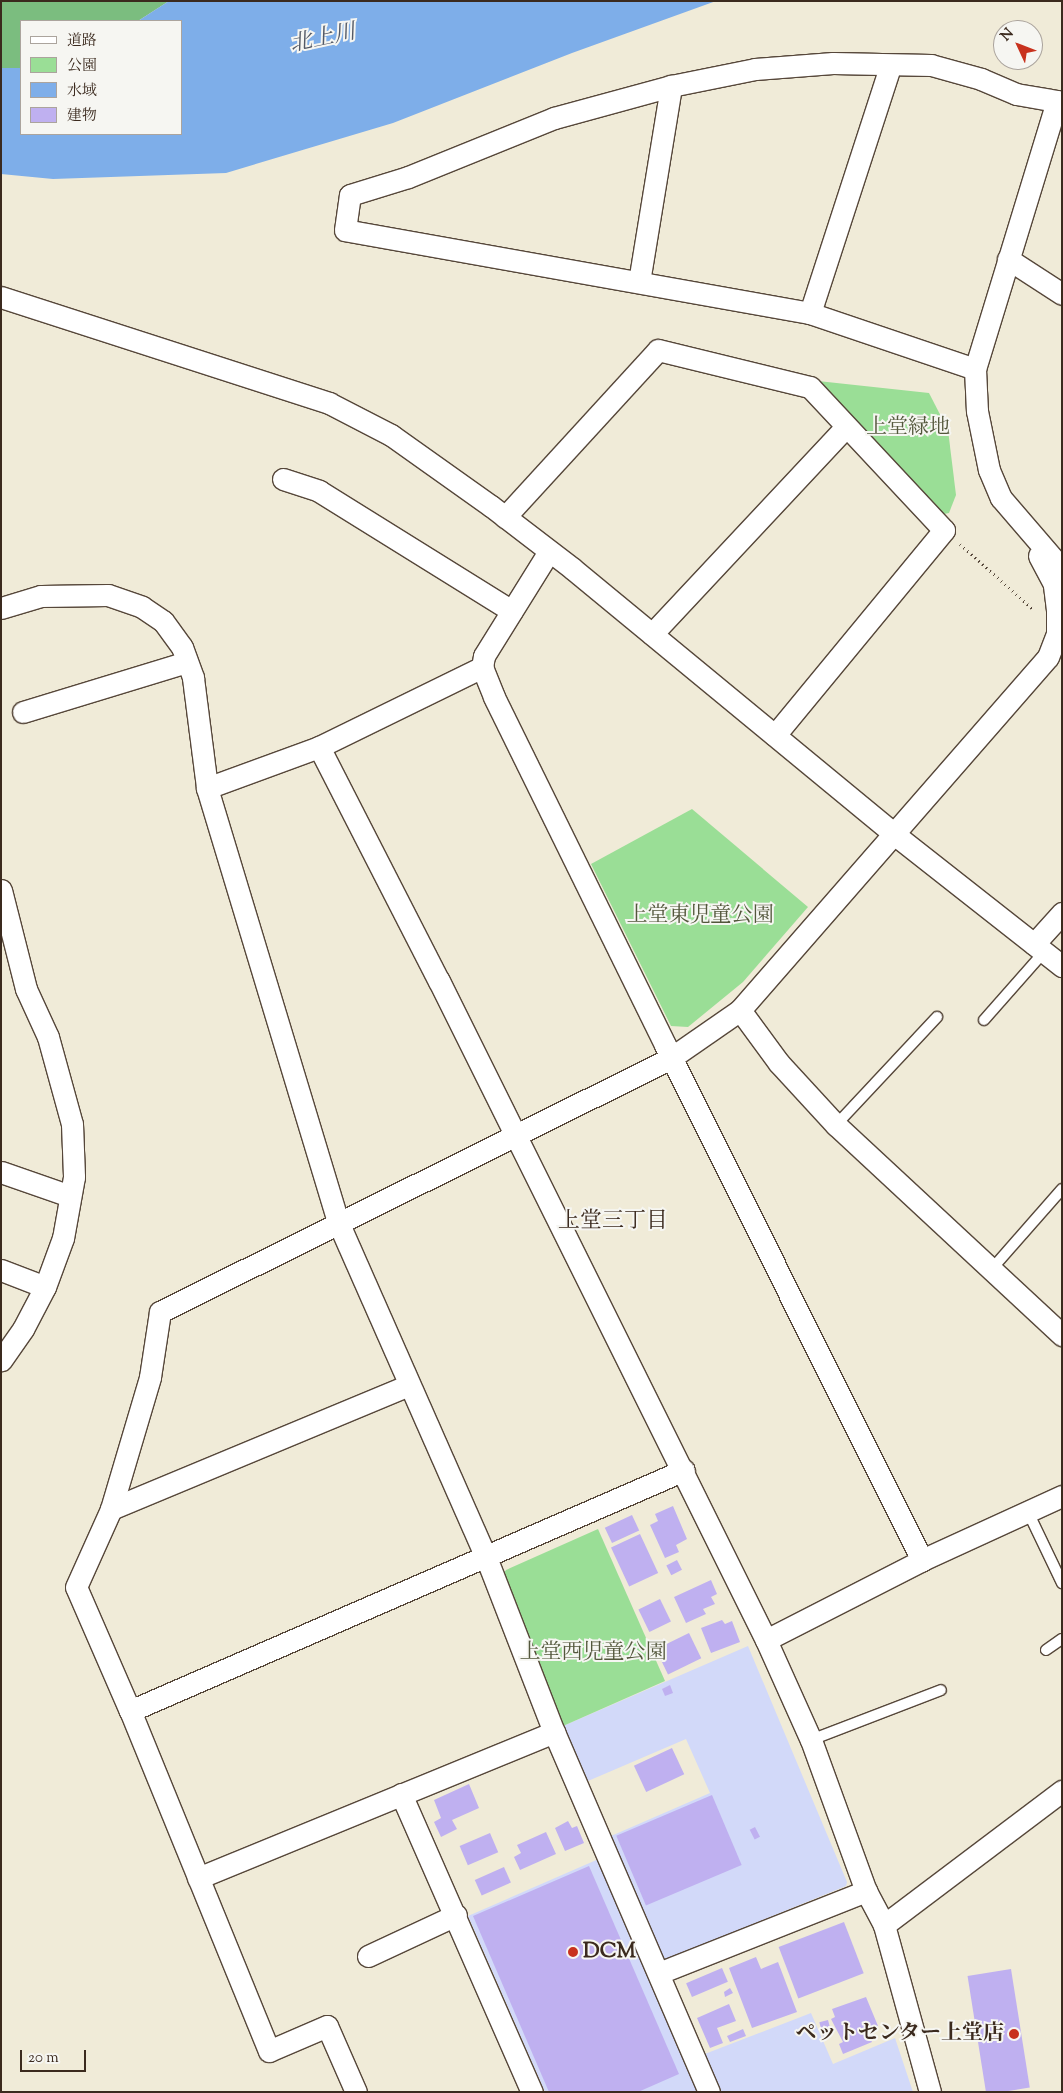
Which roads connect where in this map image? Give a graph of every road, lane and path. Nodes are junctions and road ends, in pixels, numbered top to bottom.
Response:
1 (890, 67) junction
2 (671, 86) junction
3 (1059, 102) edge
4 (1008, 259) junction
5 (639, 282) junction
6 (1062, 294) edge
7 (1, 297) edge
8 (810, 313) junction
9 (975, 369) junction
10 (845, 428) junction
11 (283, 479) dead end
12 (505, 517) junction
13 (1022, 526) junction
14 (944, 530) junction
15 (548, 553) junction
16 (1062, 569) edge
17 (1, 608) edge
18 (512, 611) junction
19 (1042, 617) dead end
20 (652, 634) junction
21 (187, 662) junction
22 (482, 667) junction
23 (23, 712) dead end
24 (775, 735) junction
25 (319, 747) junction
26 (207, 788) junction
27 (894, 834) junction
28 (1, 890) edge
29 (1062, 913) edge
30 (1039, 948) junction
31 (1062, 966) edge
32 (740, 1010) junction
33 (937, 1017) dead end
34 (984, 1020) dead end
35 (671, 1058) junction
36 (836, 1125) junction
37 (516, 1137) junction
38 (1, 1172) edge
39 (1062, 1189) edge
40 (70, 1196) junction
41 (339, 1224) junction
42 (1, 1270) edge
43 (990, 1270) junction
44 (45, 1287) junction
45 (1062, 1335) edge
46 (1, 1360) edge
47 (409, 1385) junction
48 (684, 1470) junction
49 (1062, 1496) edge
50 (111, 1509) junction
51 (1028, 1512) junction
52 (486, 1557) junction
53 (922, 1560) junction
54 (1062, 1583) edge
55 (1062, 1638) edge
56 (766, 1640) junction
57 (1046, 1650) dead end
58 (941, 1690) dead end
59 (130, 1711) junction
60 (554, 1732) junction
61 (810, 1740) junction
62 (1062, 1791) edge
63 (401, 1794) junction
64 (198, 1878) junction
65 (866, 1890) junction
66 (456, 1915) junction
67 (884, 1925) junction
68 (368, 1956) dead end
69 (659, 1973) junction
70 (356, 2092) edge
71 (532, 2092) edge
72 (709, 2092) edge
73 (930, 2092) edge

1 - 2 street
1 - 3 street
1 - 8 street
2 - 5 street
2 - 5 street
3 - 4 street
4 - 6 street
4 - 9 street
5 - 8 street
7 - 12 street
8 - 9 street
9 - 13 street
10 - 12 street
10 - 14 street
10 - 20 street
11 - 18 street
12 - 15 street
13 - 16 street
13 - 27 street
14 - 19 path
14 - 24 street
15 - 18 street
15 - 20 street
17 - 21 street
18 - 22 street
20 - 24 street
21 - 23 street
21 - 26 street
22 - 25 street
22 - 35 street
24 - 27 street
25 - 26 street
25 - 37 street
26 - 41 street
27 - 30 street
27 - 32 street
28 - 40 street
29 - 30 street
30 - 31 street
30 - 34 lane
32 - 35 street
32 - 36 street
33 - 36 lane
35 - 37 street
35 - 53 street
36 - 43 street
37 - 41 street
37 - 48 street
38 - 40 street
39 - 43 lane
40 - 44 street
41 - 47 street
41 - 50 street
42 - 44 street
43 - 45 street
44 - 46 street
47 - 50 street
47 - 52 street
48 - 52 street
48 - 56 street
49 - 51 street
50 - 59 street
51 - 53 street
51 - 54 lane
52 - 59 street
52 - 60 street
53 - 56 street
55 - 57 lane
56 - 61 street
58 - 61 lane
59 - 64 street
60 - 63 street
60 - 69 street
61 - 65 street
62 - 67 street
63 - 64 street
63 - 66 street
64 - 70 street
65 - 67 street
65 - 69 street
66 - 68 street
66 - 71 street
67 - 73 street
69 - 72 street

